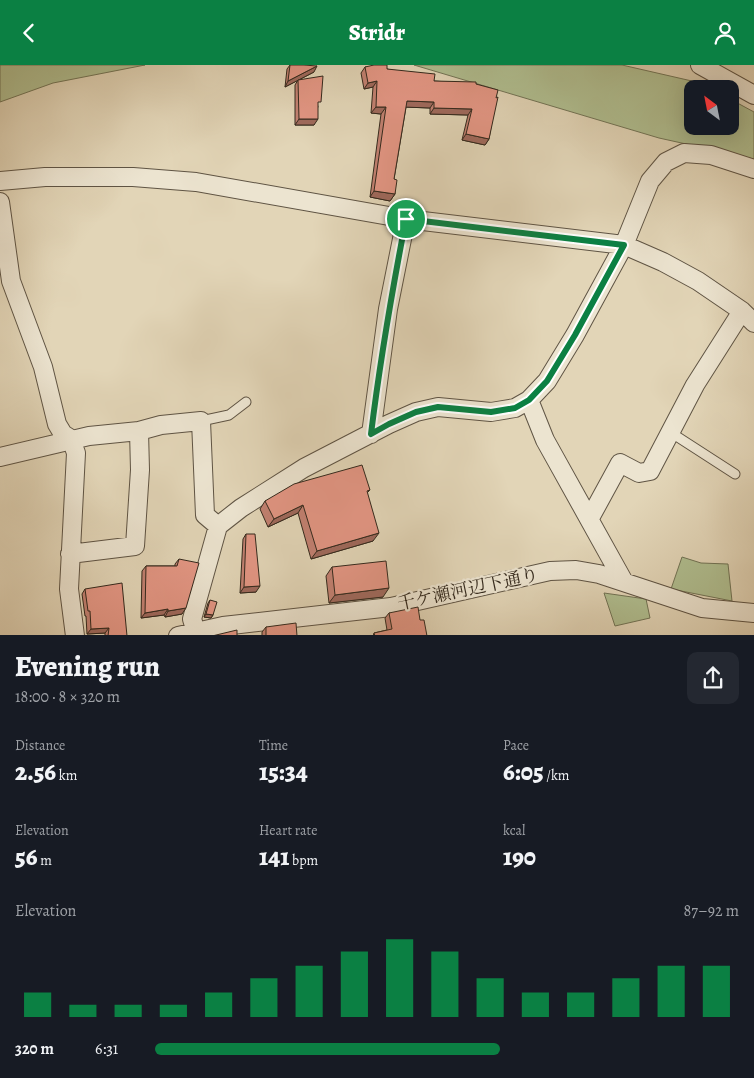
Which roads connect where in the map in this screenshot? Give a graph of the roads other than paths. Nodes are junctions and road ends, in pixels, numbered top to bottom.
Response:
1 (700, 65) edge
2 (754, 95) edge
3 (754, 169) edge
4 (0, 181) edge
5 (0, 202) edge
6 (406, 219) junction
7 (624, 245) junction
8 (748, 317) edge
9 (529, 400) junction
10 (246, 402) dead end
11 (201, 421) junction
12 (139, 431) junction
13 (670, 432) junction
14 (371, 434) junction
15 (71, 439) junction
16 (0, 457) edge
17 (735, 473) dead end
18 (590, 518) junction
19 (218, 526) junction
20 (70, 554) junction
21 (624, 582) junction
22 (754, 613) edge
23 (196, 632) junction
24 (75, 635) edge
25 (178, 635) edge

1 - 2 street
3 - 7 street
4 - 6 street
5 - 15 street
6 - 7 street
6 - 14 street
7 - 8 street
7 - 9 street
8 - 13 street
9 - 14 street
9 - 18 street
10 - 11 lane
11 - 12 street
11 - 19 street
12 - 15 street
12 - 20 street
13 - 17 lane
13 - 18 street
14 - 19 street
15 - 16 street
15 - 20 street
18 - 21 street
19 - 23 street
20 - 24 street
21 - 22 street, 千ケ瀬河辺下通り
21 - 23 street, 千ケ瀬河辺下通り
23 - 25 street, 千ケ瀬河辺下通り

